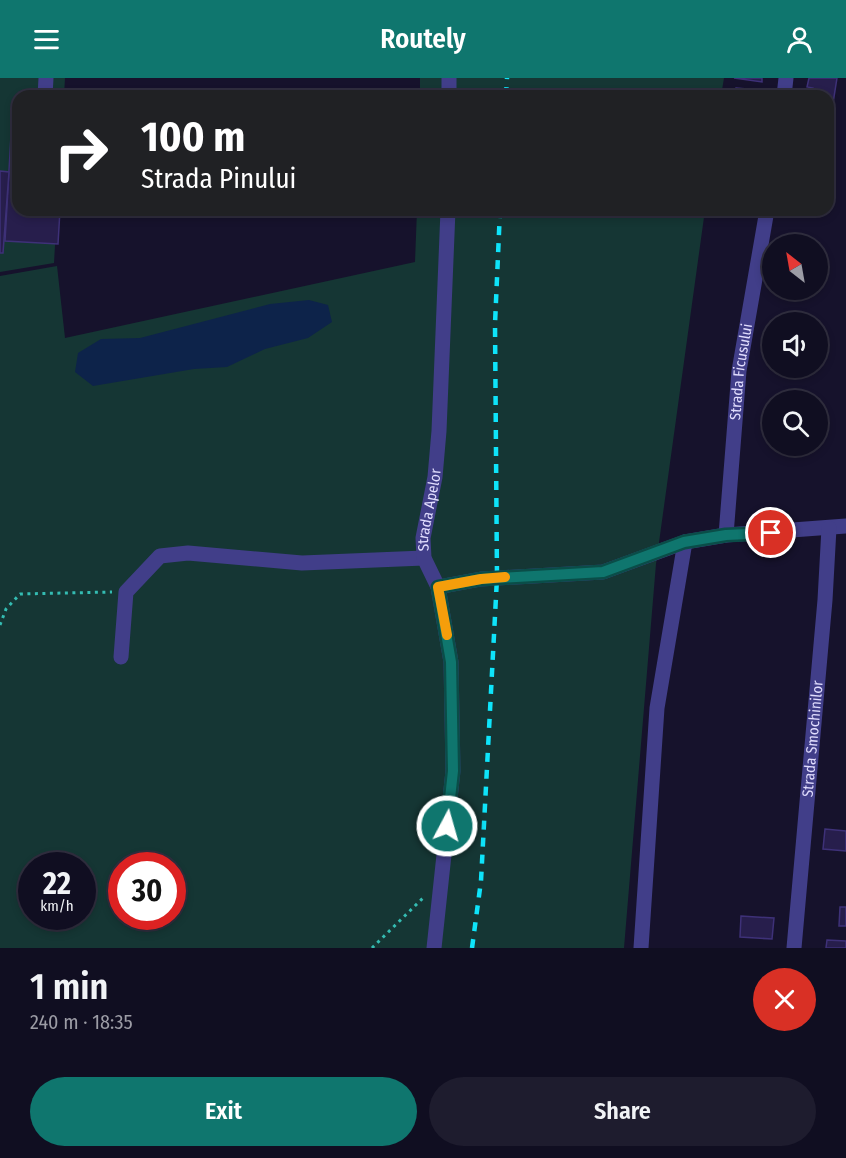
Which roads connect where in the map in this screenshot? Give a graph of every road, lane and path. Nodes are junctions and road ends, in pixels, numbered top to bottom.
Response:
1 (448, 216) edge
2 (766, 216) edge
3 (846, 526) edge
4 (829, 528) junction
5 (726, 535) junction
6 (684, 542) junction
7 (424, 558) junction
8 (438, 587) junction
9 (126, 592) junction
10 (0, 625) edge
11 (121, 657) dead end
12 (442, 879) junction
13 (372, 948) edge
14 (435, 948) edge
15 (641, 948) edge
16 (794, 948) edge

1 - 7 street, Strada Apelor
2 - 5 street, Strada Ficusului
3 - 4 street
4 - 5 street
4 - 16 street, Strada Smochinilor
5 - 6 street
6 - 8 street
6 - 15 street
7 - 8 street, Strada Apelor
7 - 9 street
8 - 12 street, Strada Apelor
9 - 10 path
9 - 11 street
12 - 13 path
12 - 14 street, Strada Apelor

